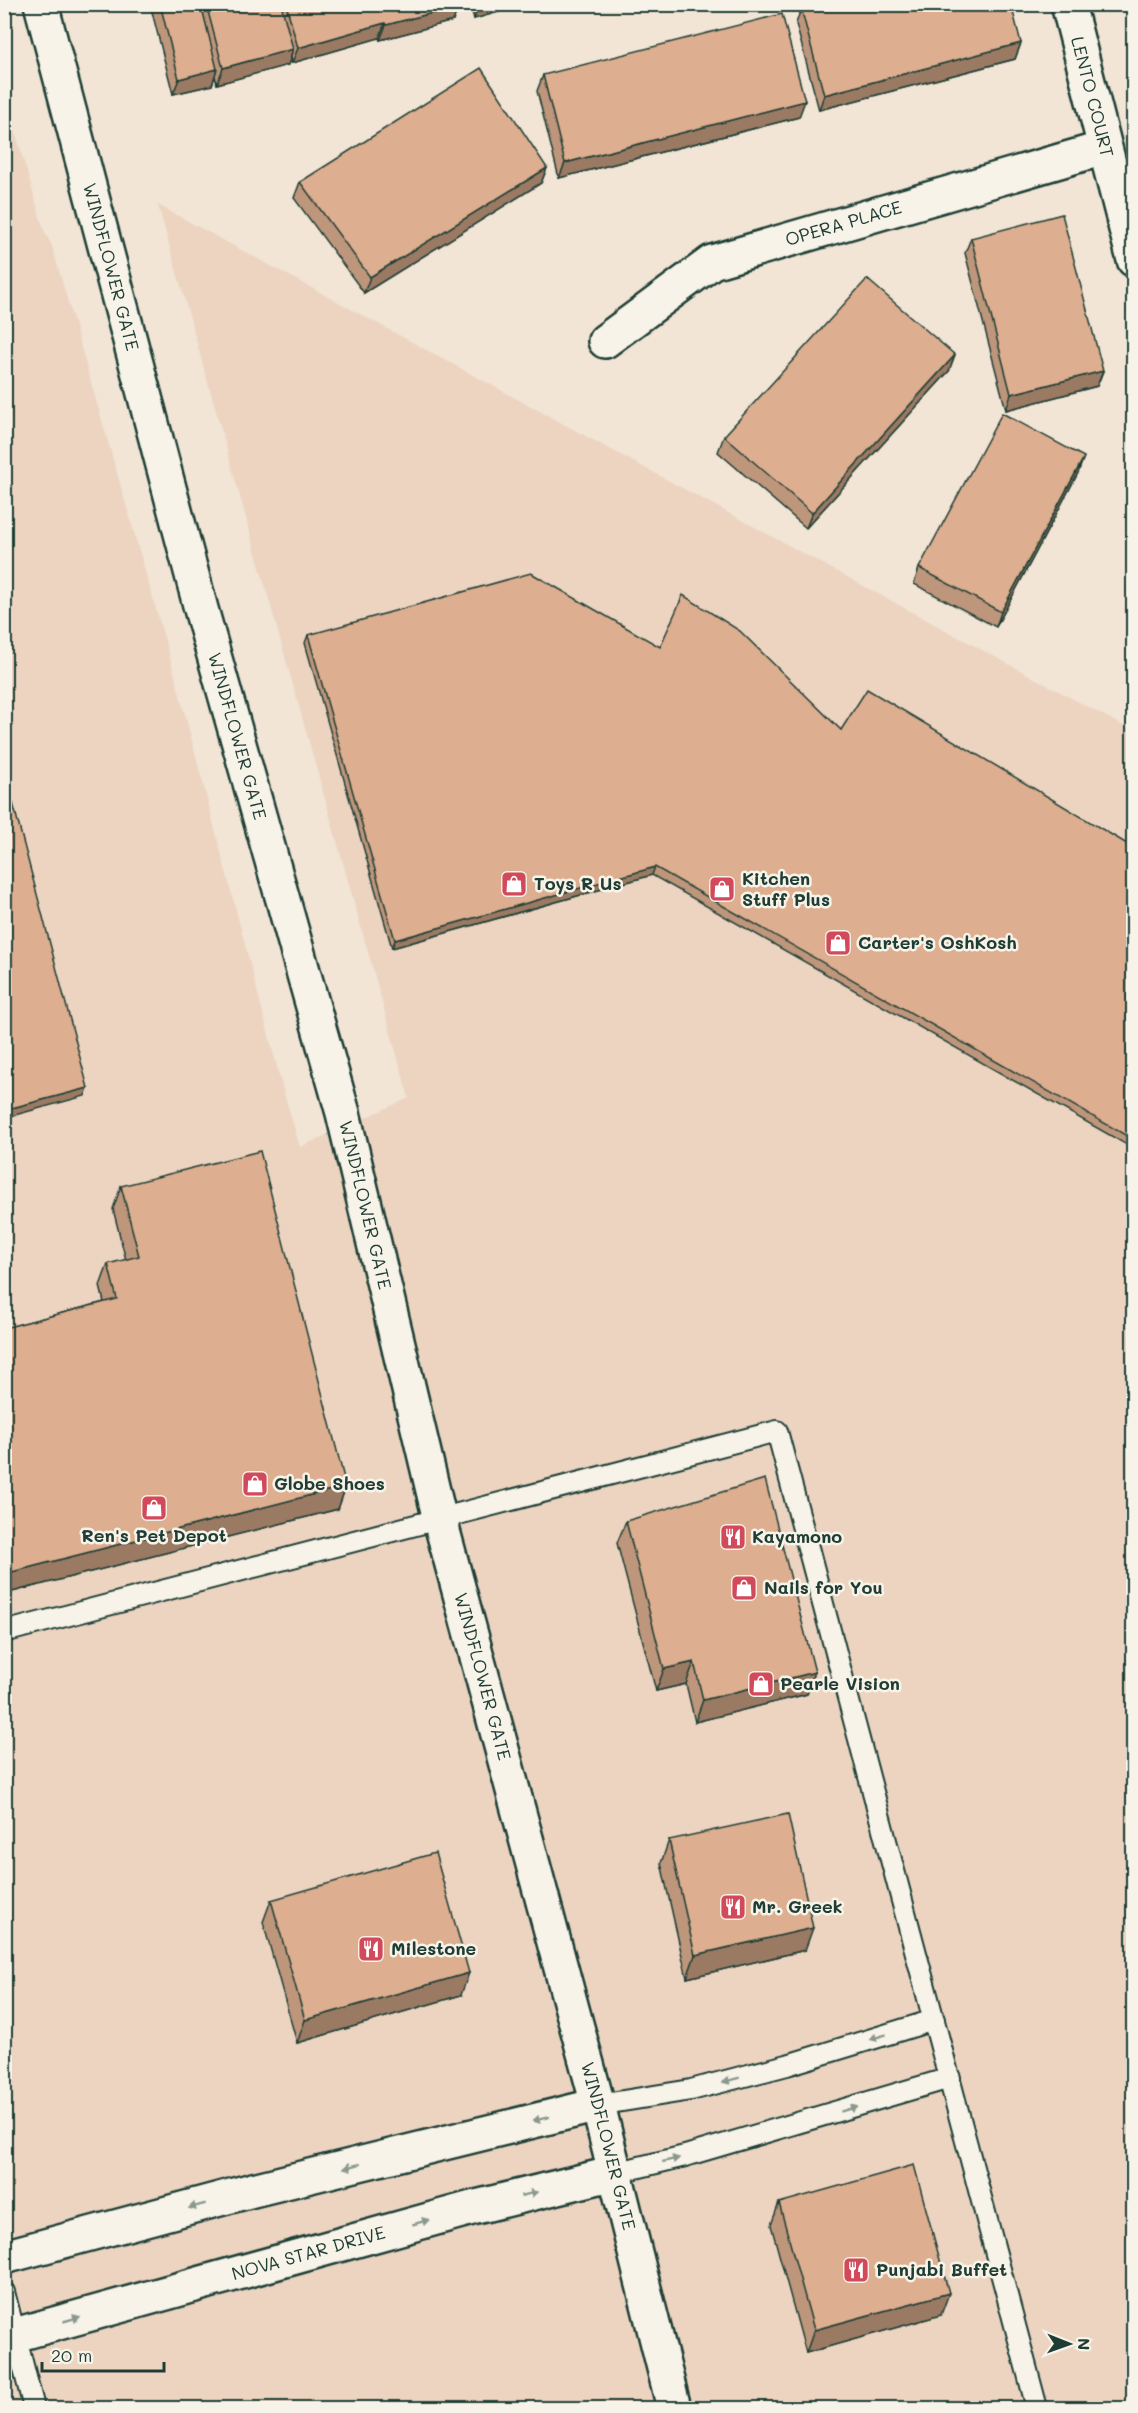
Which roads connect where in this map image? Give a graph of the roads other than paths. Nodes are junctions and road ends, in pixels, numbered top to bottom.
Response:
1 (41, 4) edge
2 (1068, 4) edge
3 (1104, 148) junction
4 (1134, 260) edge
5 (605, 341) dead end
6 (440, 1520) junction
7 (4, 1632) edge
8 (934, 2020) junction
9 (950, 2078) junction
10 (598, 2105) junction
11 (615, 2173) junction
12 (4, 2257) edge
13 (4, 2292) edge
14 (10, 2336) edge
15 (34, 2409) edge
16 (674, 2409) edge
17 (1037, 2409) edge

1 - 6 street, WINDFLOWER GATE
2 - 3 street, LENTO COURT
3 - 4 street, LENTO COURT
3 - 5 street, OPERA PLACE
6 - 7 lane
6 - 8 lane
6 - 10 street, WINDFLOWER GATE
8 - 9 lane
8 -> 10 lane
11 -> 9 lane
9 - 17 lane
10 - 11 street, WINDFLOWER GATE
10 -> 12 street
14 -> 11 street, NOVA STAR DRIVE
11 - 16 street, WINDFLOWER GATE
13 - 14 lane
14 - 15 lane

